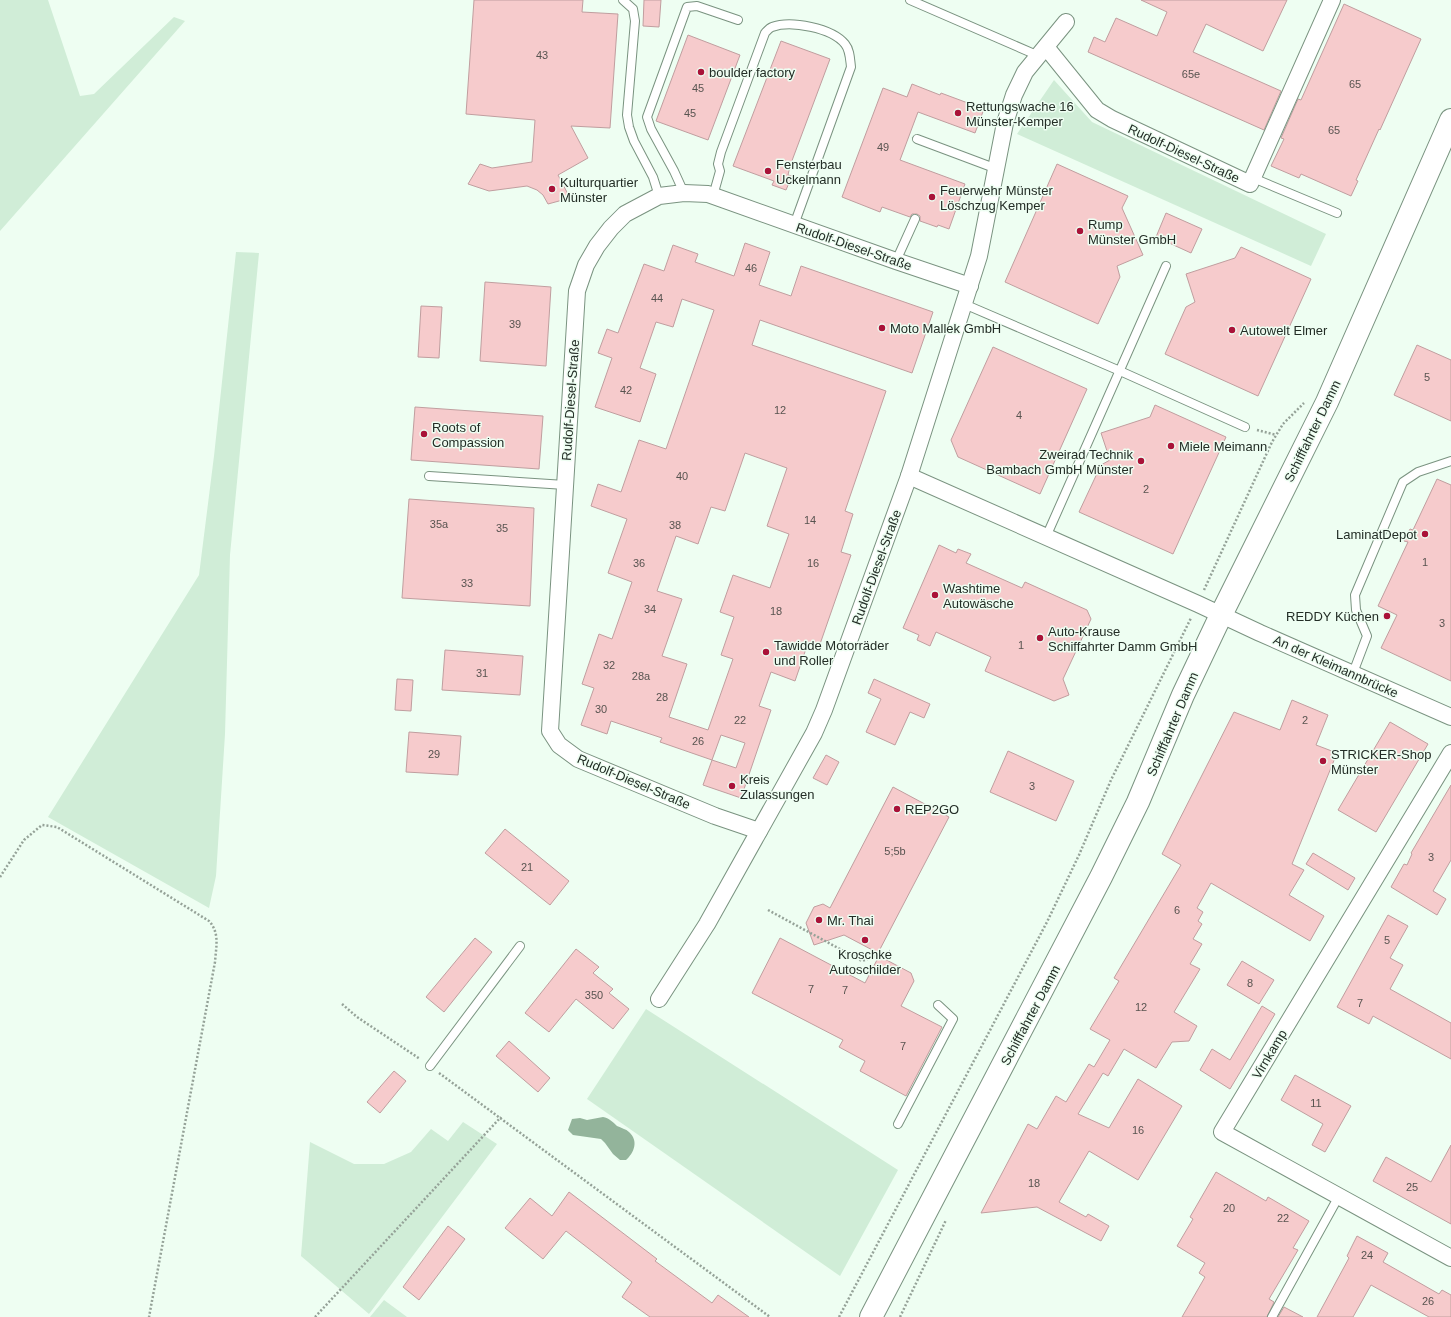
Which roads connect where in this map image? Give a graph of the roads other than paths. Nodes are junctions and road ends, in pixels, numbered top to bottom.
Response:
1 (623, 0) edge
2 (910, 0) edge
3 (1332, 0) edge
4 (738, 20) dead end
5 (1066, 22) dead end
6 (1042, 51) junction
7 (1451, 120) edge
8 (917, 138) dead end
9 (997, 169) junction
10 (1253, 178) junction
11 (684, 192) junction
12 (659, 196) junction
13 (713, 196) junction
14 (1337, 213) dead end
15 (915, 219) dead end
16 (794, 225) junction
17 (896, 262) junction
18 (1166, 266) dead end
19 (970, 286) junction
20 (964, 304) junction
21 (1120, 371) junction
22 (1245, 427) road end
23 (1451, 461) edge
24 (429, 476) dead end
25 (909, 476) junction
26 (565, 486) junction
27 (1046, 537) junction
28 (1221, 615) junction
29 (1353, 673) junction
30 (1451, 717) edge
31 (1451, 753) edge
32 (759, 831) junction
33 (520, 946) dead end
34 (659, 999) dead end
35 (938, 1006) dead end
36 (430, 1066) road end
37 (898, 1124) dead end
38 (1339, 1196) junction
39 (1451, 1258) edge
40 (871, 1317) edge
41 (1272, 1317) edge

1 - 12 lane
2 - 6 lane
3 - 10 street, Rudolf-Diesel-Straße
4 - 11 lane
5 - 6 street, Rudolf-Diesel-Straße
6 - 9 street, Rudolf-Diesel-Straße
6 - 10 street, Rudolf-Diesel-Straße
7 - 28 main road, Schifffahrter Damm
8 - 9 lane
9 - 19 street, Rudolf-Diesel-Straße
10 - 14 lane
11 - 12 street, Rudolf-Diesel-Straße
11 - 13 street, Rudolf-Diesel-Straße
12 - 26 street, Rudolf-Diesel-Straße
13 - 16 street, Rudolf-Diesel-Straße
13 - 16 lane
15 - 17 lane
16 - 17 street, Rudolf-Diesel-Straße
17 - 19 street, Rudolf-Diesel-Straße
18 - 21 lane
19 - 20 street, Rudolf-Diesel-Straße
20 - 21 lane
20 - 25 street, Rudolf-Diesel-Straße
21 - 22 lane
21 - 27 lane
23 - 29 lane
24 - 26 lane
25 - 27 street
25 - 32 street, Rudolf-Diesel-Straße
26 - 32 street, Rudolf-Diesel-Straße
27 - 28 street
28 - 29 street, An der Kleimannbrücke
28 - 40 main road, Schifffahrter Damm
29 - 30 street, An der Kleimannbrücke
31 - 38 street, Virnkamp
32 - 34 street, Rudolf-Diesel-Straße
33 - 36 lane
35 - 37 lane
38 - 39 street, Virnkamp
38 - 41 lane

